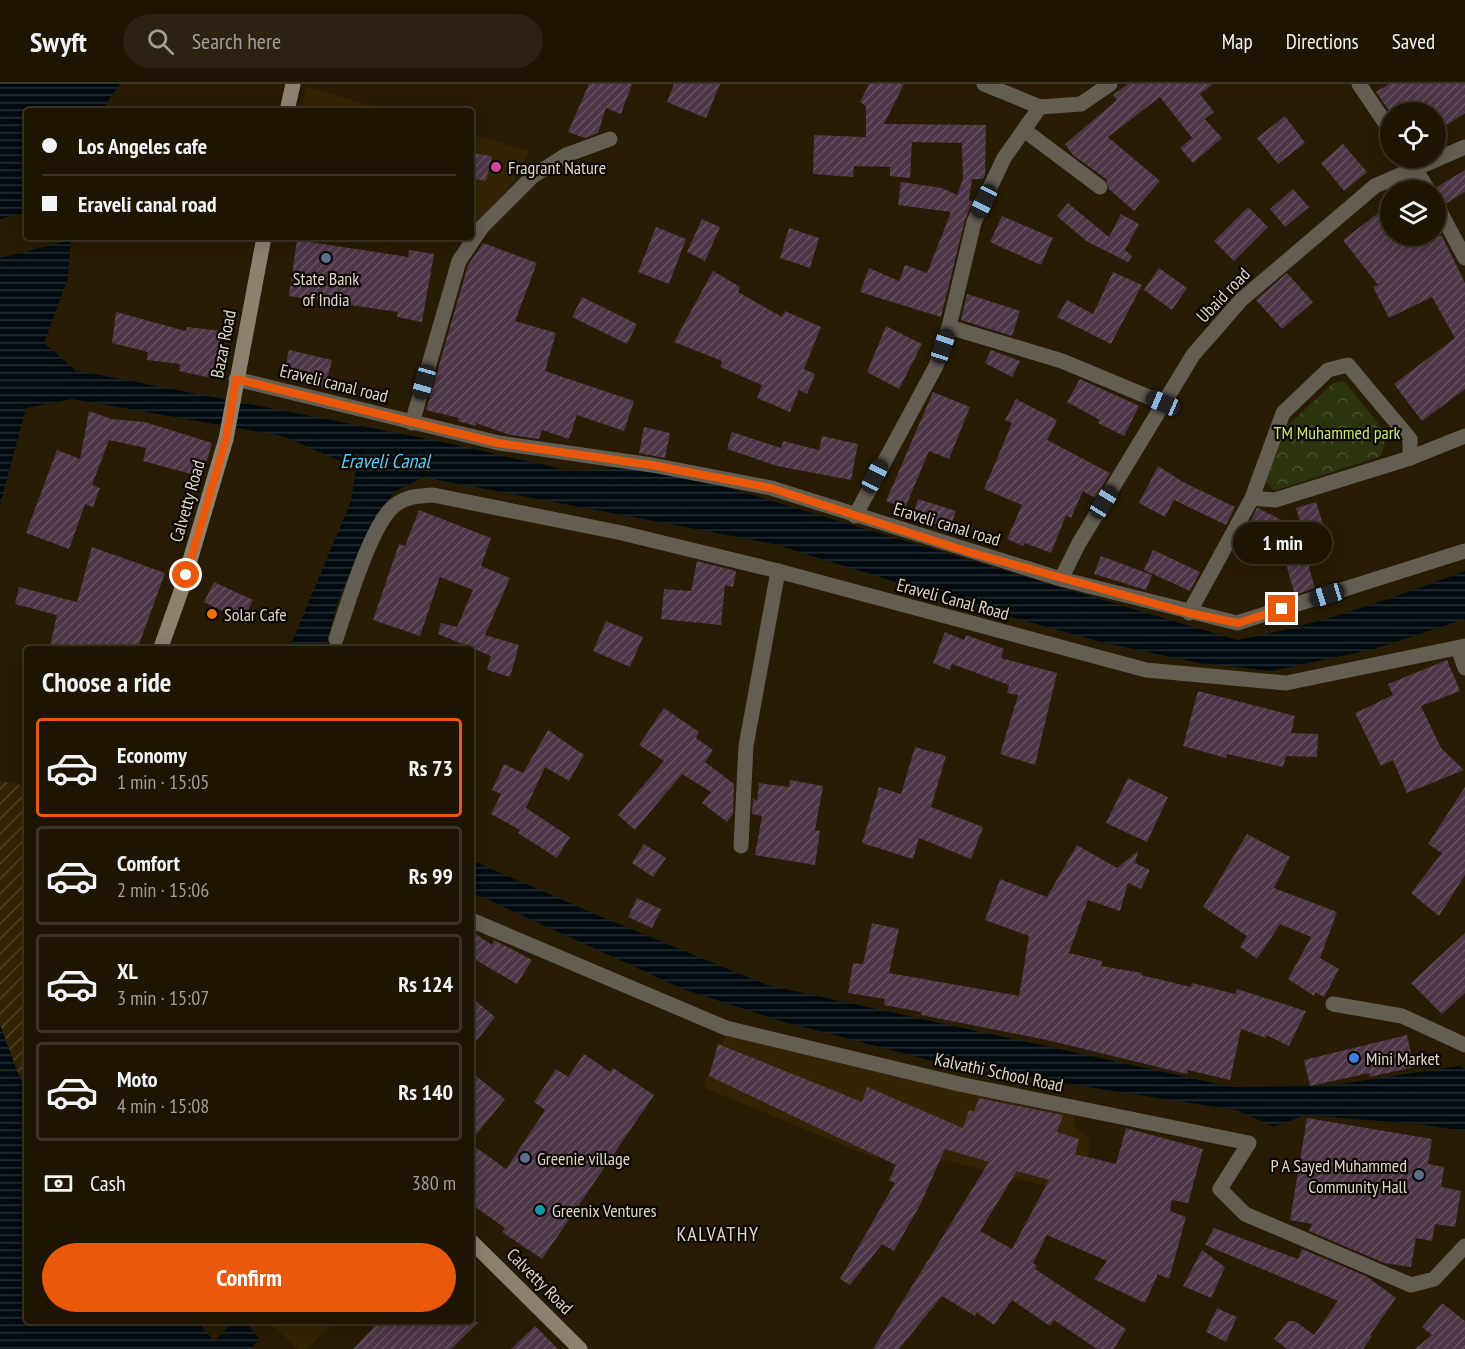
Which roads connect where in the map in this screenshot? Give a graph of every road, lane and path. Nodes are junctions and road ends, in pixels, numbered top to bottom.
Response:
1 (292, 84) edge
2 (984, 84) edge
3 (1110, 84) edge
4 (1359, 84) edge
5 (1040, 107) junction
6 (288, 108) edge
7 (1380, 115) edge
8 (1024, 130) junction
9 (610, 140) dead end
10 (1465, 147) edge
11 (1446, 152) edge
12 (1403, 168) edge
13 (1100, 187) dead end
14 (1446, 223) edge
15 (474, 239) edge
16 (263, 240) edge
17 (473, 240) edge
18 (1465, 258) edge
19 (949, 327) junction
20 (236, 379) junction
21 (233, 396) joint
22 (1163, 403) junction
23 (412, 423) junction
24 (1465, 436) edge
25 (1410, 458) junction
26 (1252, 498) junction
27 (855, 516) junction
28 (1465, 551) edge
29 (778, 571) junction
30 (1061, 579) junction
31 (1189, 613) junction
32 (336, 639) dead end
33 (161, 646) edge
34 (1462, 647) edge
35 (1465, 668) edge
36 (741, 846) dead end
37 (474, 921) edge
38 (1333, 1004) dead end
39 (1465, 1045) edge
40 (474, 1244) edge
41 (1465, 1246) edge
42 (580, 1349) edge

1 - 6 street
2 - 5 street
3 - 5 street
4 - 7 street
5 - 8 street
8 - 13 street
8 - 19 street
9 - 15 street
10 - 11 street, Ubaid road
12 - 22 street, Ubaid road
14 - 18 street
16 - 20 street, Bazar Road
17 - 23 street
19 - 22 street
19 - 27 street
20 - 21 street, Bazar Road
20 - 23 street, Eraveli canal road
21 - 33 street, Calvetty Road
22 - 30 street, Ubaid road
23 - 27 street, Eraveli canal road
24 - 25 street
25 - 26 street
25 - 26 street
26 - 31 street
27 - 30 street, Eraveli canal road
28 - 31 street, Eraveli canal road
29 - 32 street, Eraveli Canal Road
29 - 34 street, Eraveli Canal Road
29 - 36 street
30 - 31 street, Eraveli canal road
34 - 35 street
37 - 41 street, Kalvathi School Road
38 - 39 street
40 - 42 street, Calvetty Road

